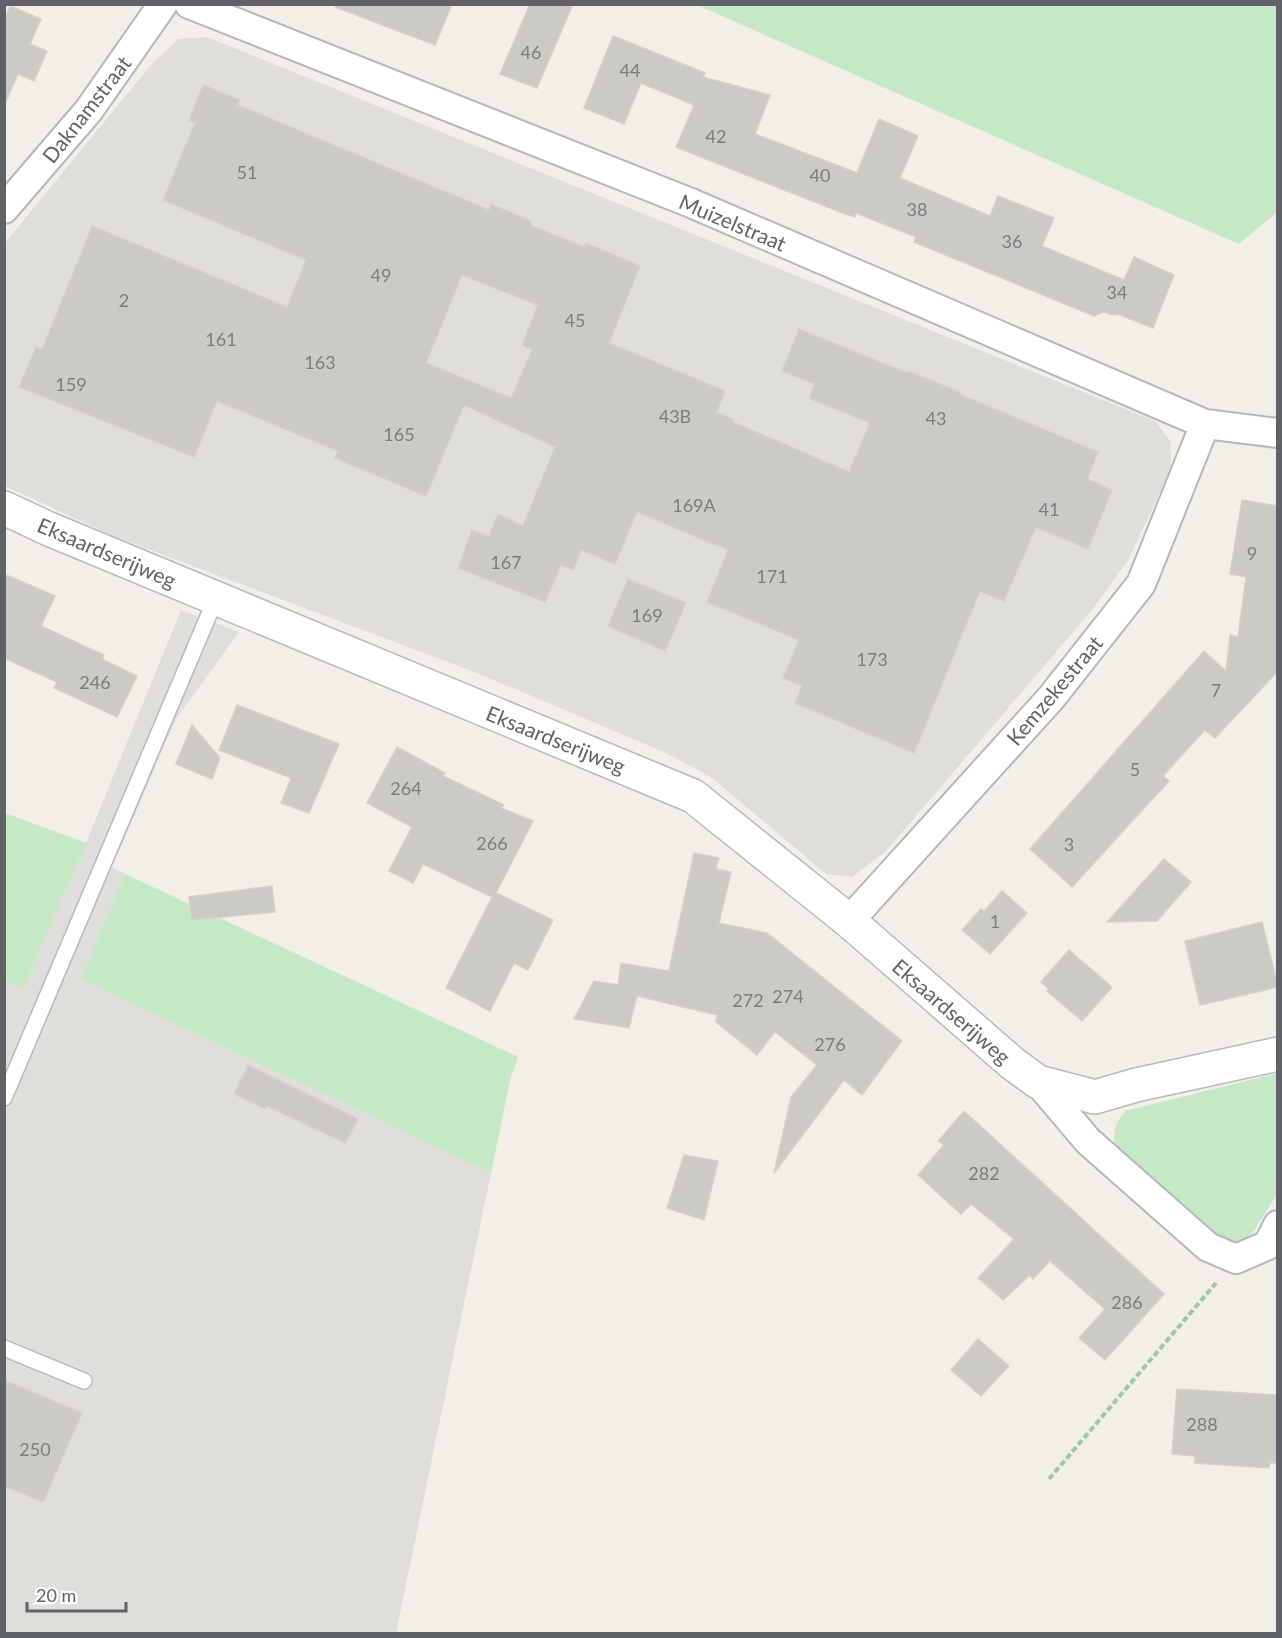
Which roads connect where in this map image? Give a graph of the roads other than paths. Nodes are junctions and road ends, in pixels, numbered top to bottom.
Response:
1 (163, 4) edge
2 (189, 4) edge
3 (4, 209) edge
4 (1205, 423) junction
5 (1278, 433) edge
6 (4, 508) edge
7 (216, 598) junction
8 (849, 921) junction
9 (1278, 1054) edge
10 (1038, 1082) junction
11 (4, 1098) edge
12 (1278, 1225) edge
13 (4, 1348) edge
14 (84, 1381) dead end

1 - 3 street, Daknamstraat
2 - 4 street, Muizelstraat
4 - 5 street, Muizelstraat
4 - 8 street, Kemzekestraat
6 - 7 street, Eksaardserijweg
7 - 8 street, Eksaardserijweg
7 - 11 lane
8 - 10 street, Eksaardserijweg
9 - 10 street, Eksaardserijweg
10 - 12 street, Eksaardserijweg
13 - 14 lane

